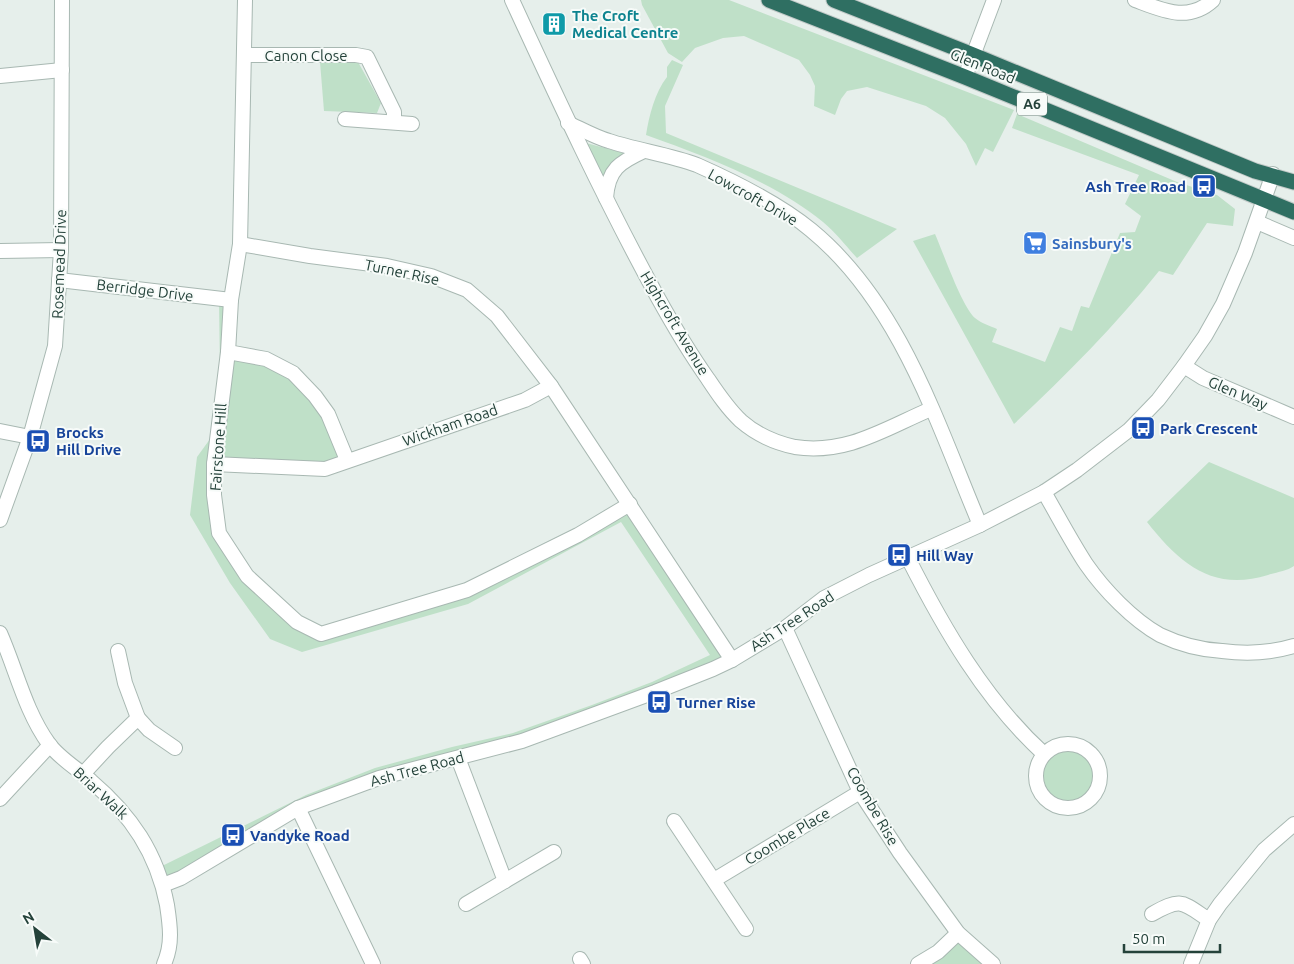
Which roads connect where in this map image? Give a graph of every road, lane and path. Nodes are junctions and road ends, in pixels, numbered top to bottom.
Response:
1 (62, 0) edge
2 (245, 0) edge
3 (512, 0) edge
4 (769, 0) edge
5 (834, 0) edge
6 (994, 0) edge
7 (1135, 0) edge
8 (1213, 0) edge
9 (374, 45) dead end
10 (244, 55) junction
11 (973, 55) junction
12 (366, 57) junction
13 (62, 70) junction
14 (0, 76) edge
15 (965, 77) junction
16 (345, 119) dead end
17 (394, 121) junction
18 (568, 123) junction
19 (412, 124) dead end
20 (644, 151) junction
21 (1273, 174) junction
22 (1294, 182) edge
23 (606, 199) junction
24 (1264, 199) junction
25 (1294, 212) edge
26 (1256, 222) junction
27 (1294, 238) edge
28 (240, 244) junction
29 (61, 250) junction
30 (0, 251) edge
31 (59, 280) junction
32 (231, 300) junction
33 (228, 352) junction
34 (1184, 366) junction
35 (551, 386) junction
36 (931, 408) junction
37 (1294, 417) edge
38 (0, 431) edge
39 (30, 437) junction
40 (347, 460) junction
41 (214, 464) junction
42 (1044, 492) junction
43 (630, 504) junction
44 (0, 520) edge
45 (980, 525) junction
46 (908, 558) junction
47 (785, 628) junction
48 (0, 633) edge
49 (1294, 646) edge
50 (118, 651) dead end
51 (732, 660) junction
52 (138, 718) junction
53 (50, 745) junction
54 (175, 748) dead end
55 (1044, 754) junction
56 (458, 758) junction
57 (83, 774) junction
58 (860, 792) junction
59 (0, 799) edge
60 (298, 808) junction
61 (674, 821) dead end
62 (1294, 824) edge
63 (554, 852) dead end
64 (505, 880) junction
65 (714, 880) junction
66 (163, 885) junction
67 (466, 904) dead end
68 (1152, 914) dead end
69 (1209, 920) junction
70 (746, 929) dead end
71 (958, 933) junction
72 (164, 964) edge
73 (373, 964) edge
74 (918, 964) edge
75 (993, 964) edge
76 (1191, 964) edge

1 - 13 street, Rosemead Drive
2 - 10 street, Fairstone Hill
3 - 18 street, Highcroft Avenue
4 - 15 highway, Glen Road / A6
5 - 11 highway, Glen Road / A6
6 - 11 street
7 - 8 street
9 - 12 street, Canon Close
10 - 12 street, Canon Close
10 - 28 street, Fairstone Hill
11 - 15 street
11 - 21 highway, Glen Road / A6
12 - 17 street, Canon Close
13 - 14 street
13 - 29 street, Rosemead Drive
15 - 24 highway, Glen Road / A6
16 - 17 street
17 - 19 street
18 - 20 street, Lowcroft Drive
18 - 23 street, Highcroft Avenue
20 - 23 street
20 - 36 street, Lowcroft Drive
21 - 22 highway, Glen Road / A6
21 - 24 street, Ash Tree Road
23 - 36 street, Highcroft Avenue
24 - 25 highway, Glen Road / A6
24 - 26 street, Ash Tree Road
26 - 27 street
26 - 34 street, Ash Tree Road
28 - 32 street, Fairstone Hill
28 - 35 street, Turner Rise
29 - 30 street
29 - 31 street, Rosemead Drive
31 - 32 street, Berridge Drive
31 - 39 street, Rosemead Drive
32 - 33 street, Fairstone Hill
33 - 40 street
33 - 41 street, Fairstone Hill
34 - 37 street, Glen Way
34 - 42 street, Ash Tree Road
35 - 40 street, Wickham Road
35 - 43 street, Turner Rise
36 - 45 street, Lowcroft Drive
38 - 39 street
39 - 44 street, Rosemead Drive
40 - 41 street, Wickham Road
41 - 43 street, Fairstone Hill
42 - 45 street, Ash Tree Road
42 - 49 street
43 - 51 street, Turner Rise
45 - 46 street, Ash Tree Road
46 - 47 street, Ash Tree Road
46 - 55 street
47 - 51 street, Ash Tree Road
47 - 58 street, Coombe Rise
48 - 53 street, Briar Walk
50 - 52 street
51 - 56 street, Ash Tree Road
52 - 54 street
52 - 57 street
53 - 57 street, Briar Walk
53 - 59 street
55 - 55 street
56 - 60 street, Ash Tree Road
56 - 64 street
57 - 66 street, Briar Walk
58 - 65 street, Coombe Place
58 - 71 street, Coombe Rise
60 - 66 street, Ash Tree Road
60 - 73 street
61 - 65 street
62 - 69 street
63 - 64 street
64 - 67 street
65 - 70 street
66 - 72 street, Briar Walk
68 - 69 street
69 - 76 street
71 - 74 street
71 - 75 street, Coombe Rise

